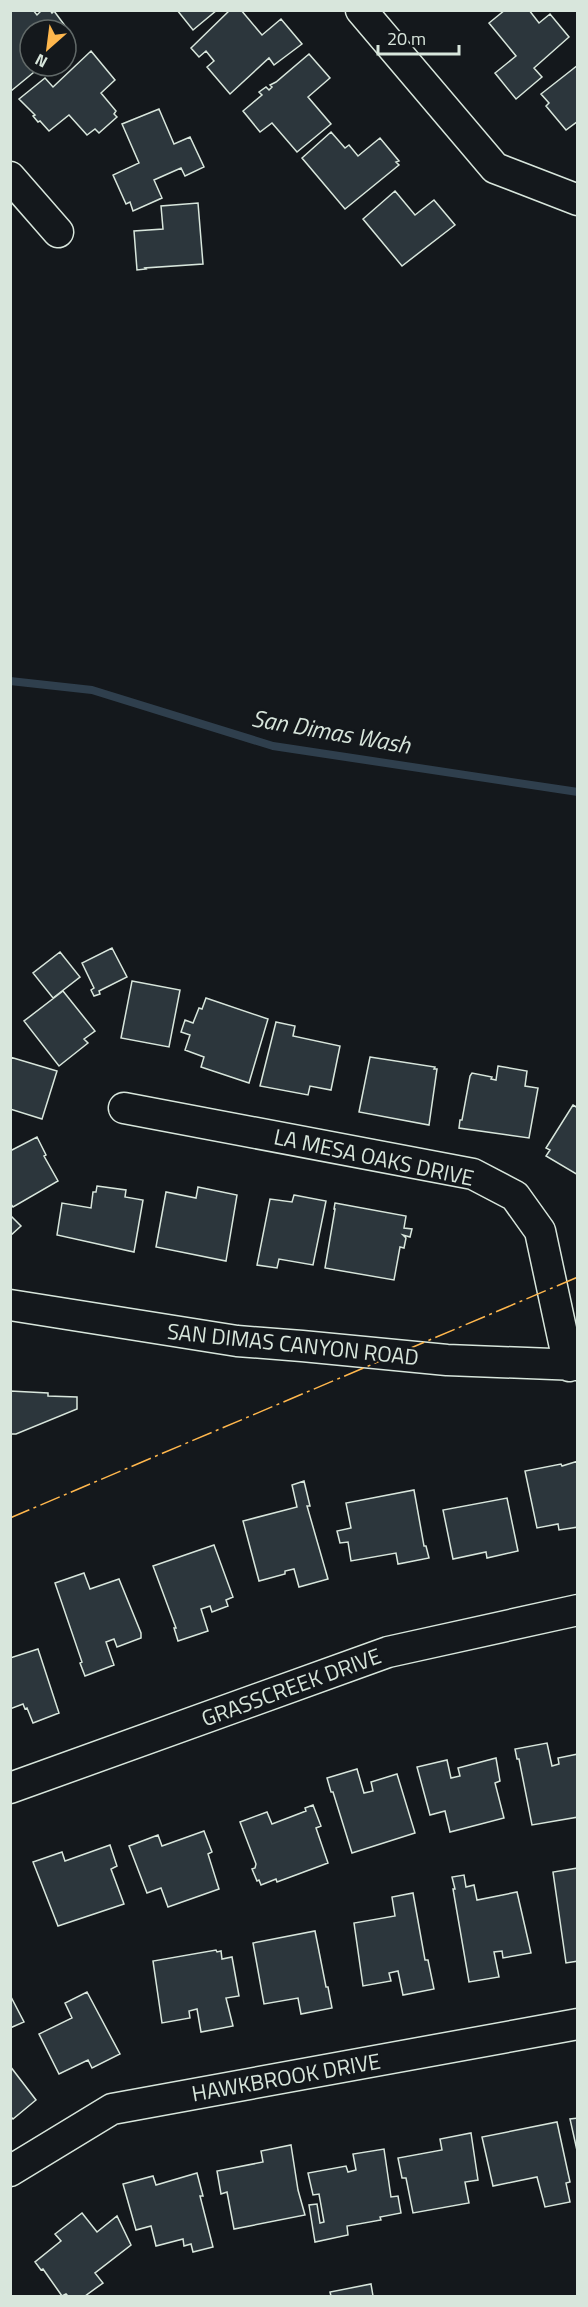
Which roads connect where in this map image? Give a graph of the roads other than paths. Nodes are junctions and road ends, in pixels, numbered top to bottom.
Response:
1 (361, 10) edge
2 (10, 177) edge
3 (577, 200) edge
4 (58, 232) dead end
5 (124, 1108) dead end
6 (10, 1305) edge
7 (573, 1365) edge
8 (578, 1610) edge
9 (10, 1788) edge
10 (578, 2024) edge
11 (10, 2171) edge

1 - 3 street
2 - 4 street
5 - 7 street, LA MESA OAKS DRIVE
6 - 7 street, SAN DIMAS CANYON ROAD
8 - 9 street, GRASSCREEK DRIVE
10 - 11 street, HAWKBROOK DRIVE

